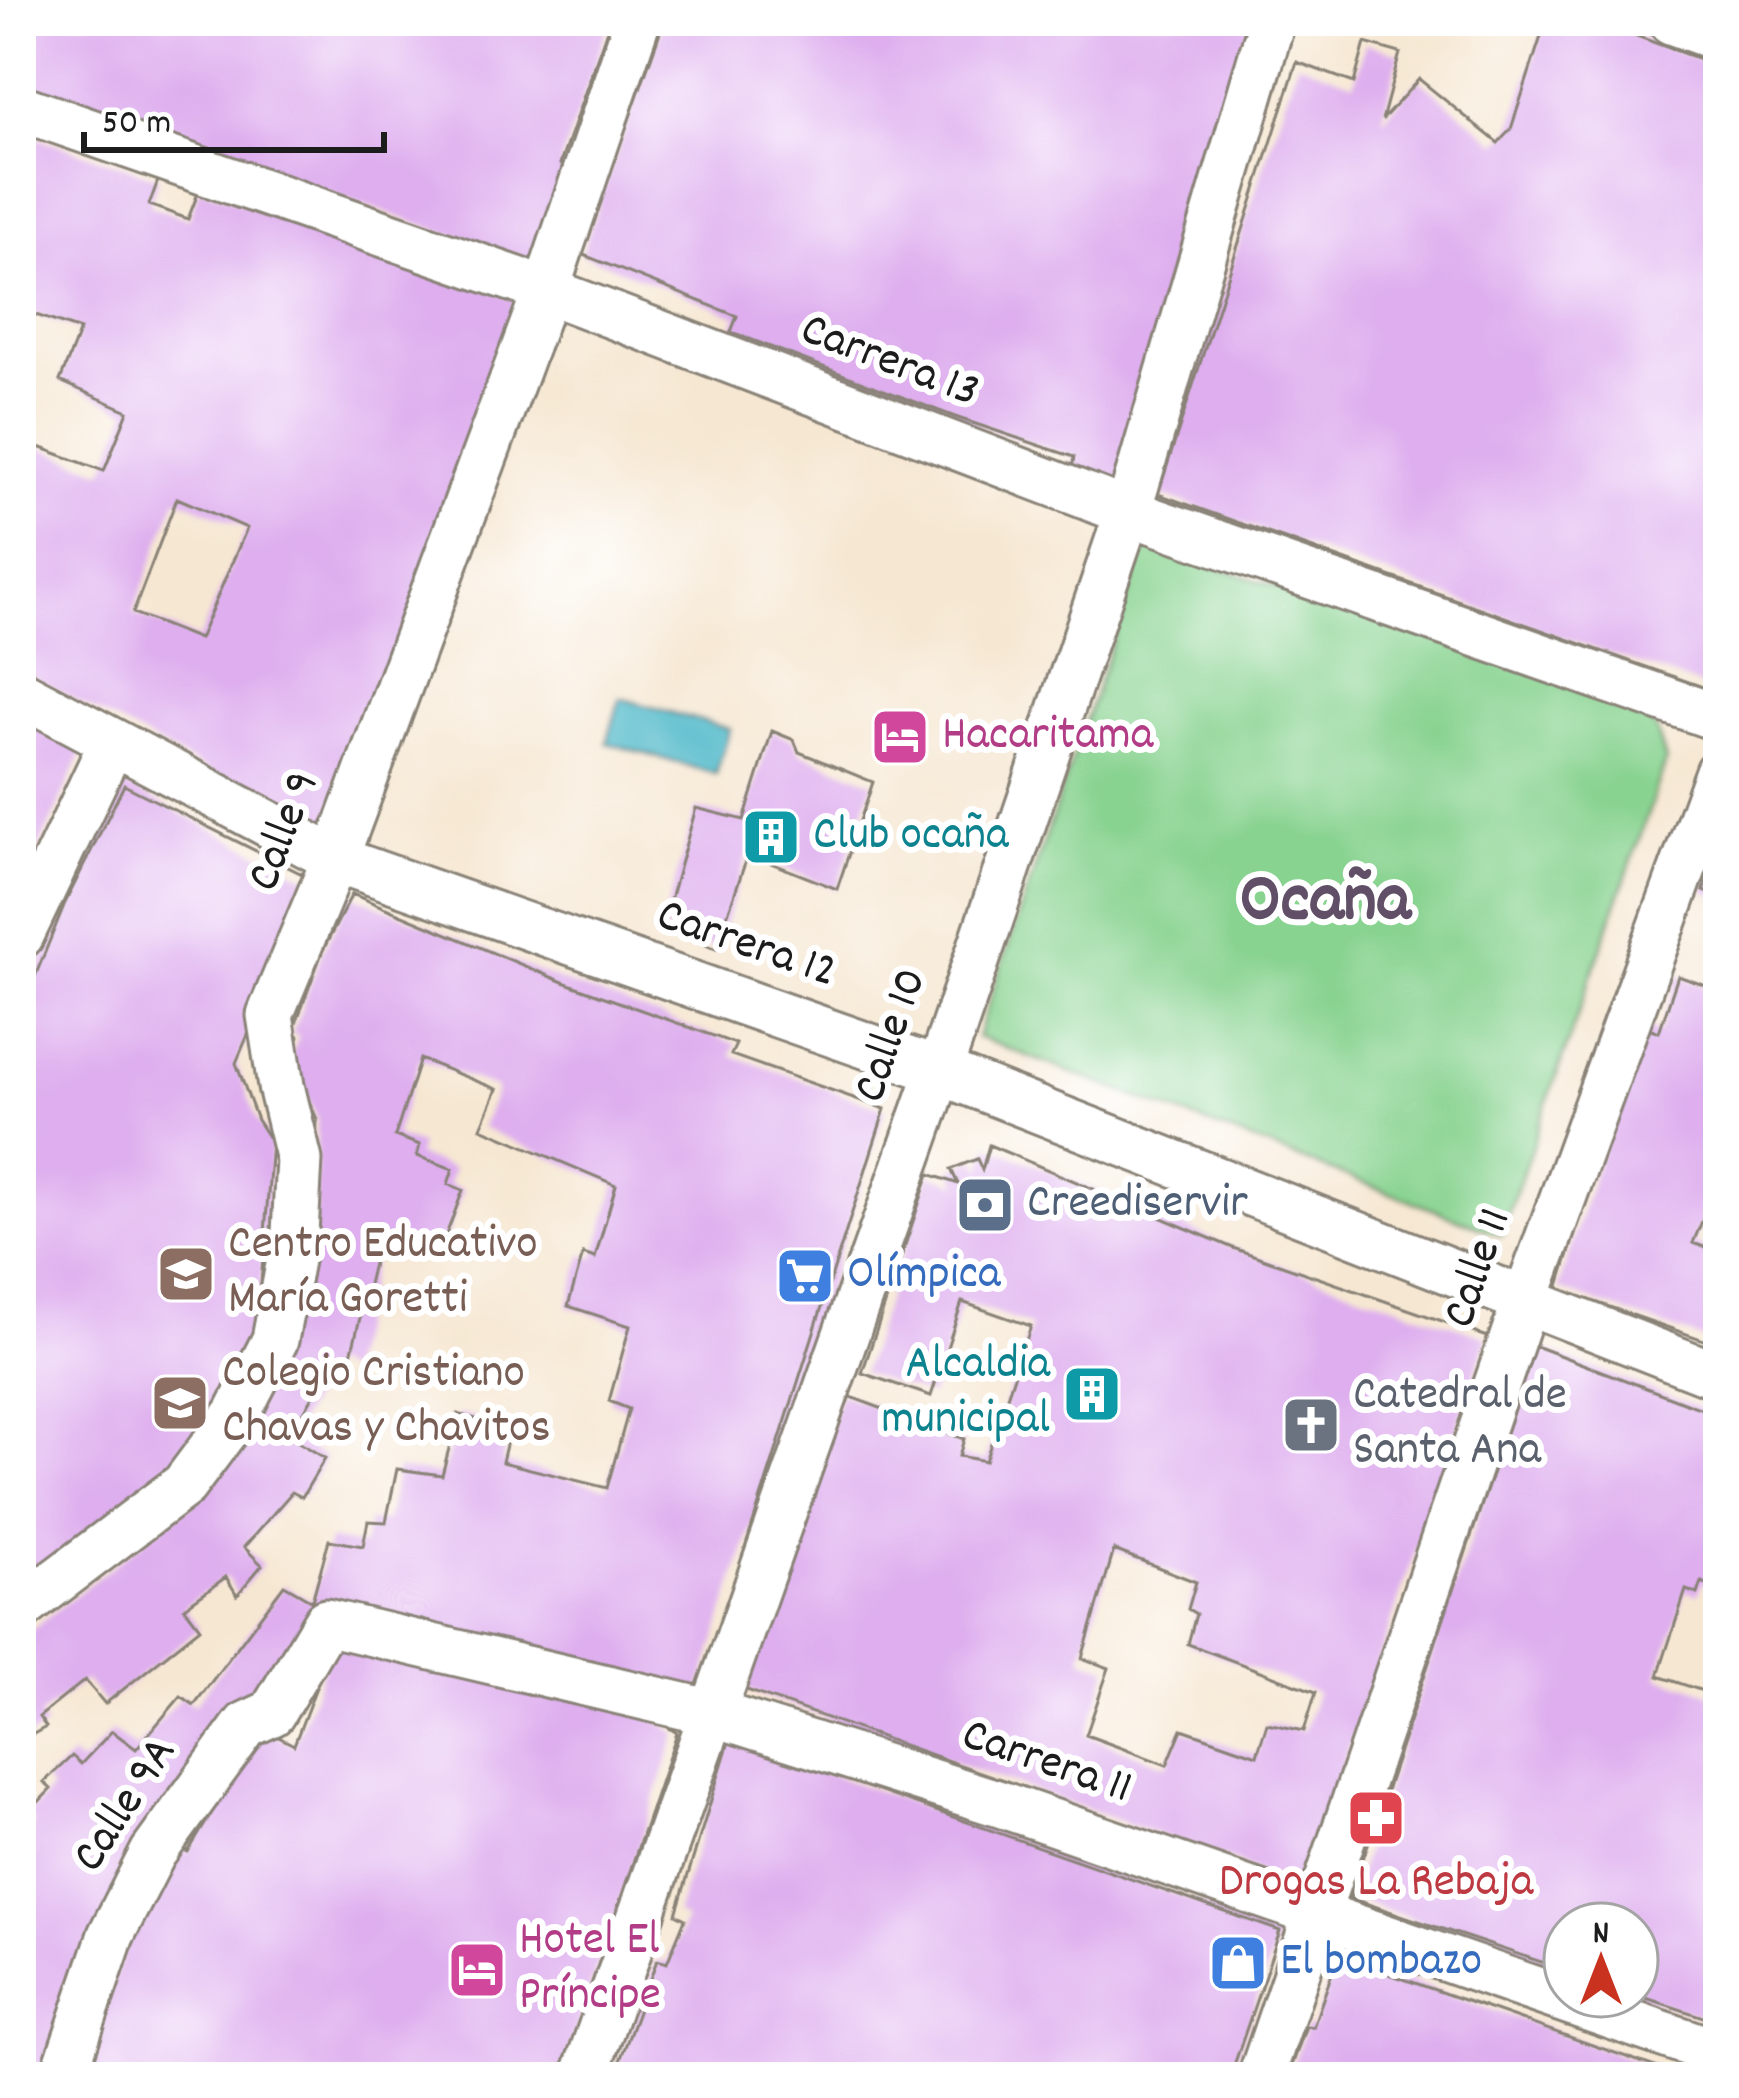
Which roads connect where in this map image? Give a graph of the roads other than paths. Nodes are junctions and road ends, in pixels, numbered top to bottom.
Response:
1 (637, 21) edge
2 (1272, 21) edge
3 (1671, 21) edge
4 (1718, 38) edge
5 (21, 108) edge
6 (546, 290) junction
7 (1128, 512) junction
8 (21, 693) edge
9 (1718, 718) edge
10 (112, 743) junction
11 (1718, 772) edge
12 (335, 859) junction
13 (21, 935) edge
14 (938, 1071) junction
15 (1525, 1303) junction
16 (1718, 1376) edge
17 (21, 1609) edge
18 (326, 1622) joint
19 (713, 1713) junction
20 (1318, 1915) junction
21 (1718, 2053) edge
22 (63, 2077) edge
23 (584, 2077) edge
24 (1261, 2077) edge

1 - 6 street, Calle 9
2 - 7 street, Calle 10
3 - 4 street
5 - 6 street, Carrera 13
6 - 7 street, Carrera 13
6 - 12 street, Calle 9
7 - 9 street, Carrera 13
7 - 14 street, Calle 10
8 - 10 street, Carrera 12
10 - 12 street, Carrera 12
10 - 13 street
11 - 15 street, Calle 11
12 - 14 street, Carrera 12
12 - 17 street, Calle 9
14 - 15 street, Carrera 12
14 - 19 street, Calle 10
15 - 16 street, Carrera 12
15 - 20 street, Calle 11
18 - 19 street, Carrera 11
18 - 22 street, Calle 9A
19 - 20 street, Carrera 11
19 - 23 street, Calle 10
20 - 21 street, Carrera 11
20 - 24 street, Calle 11

